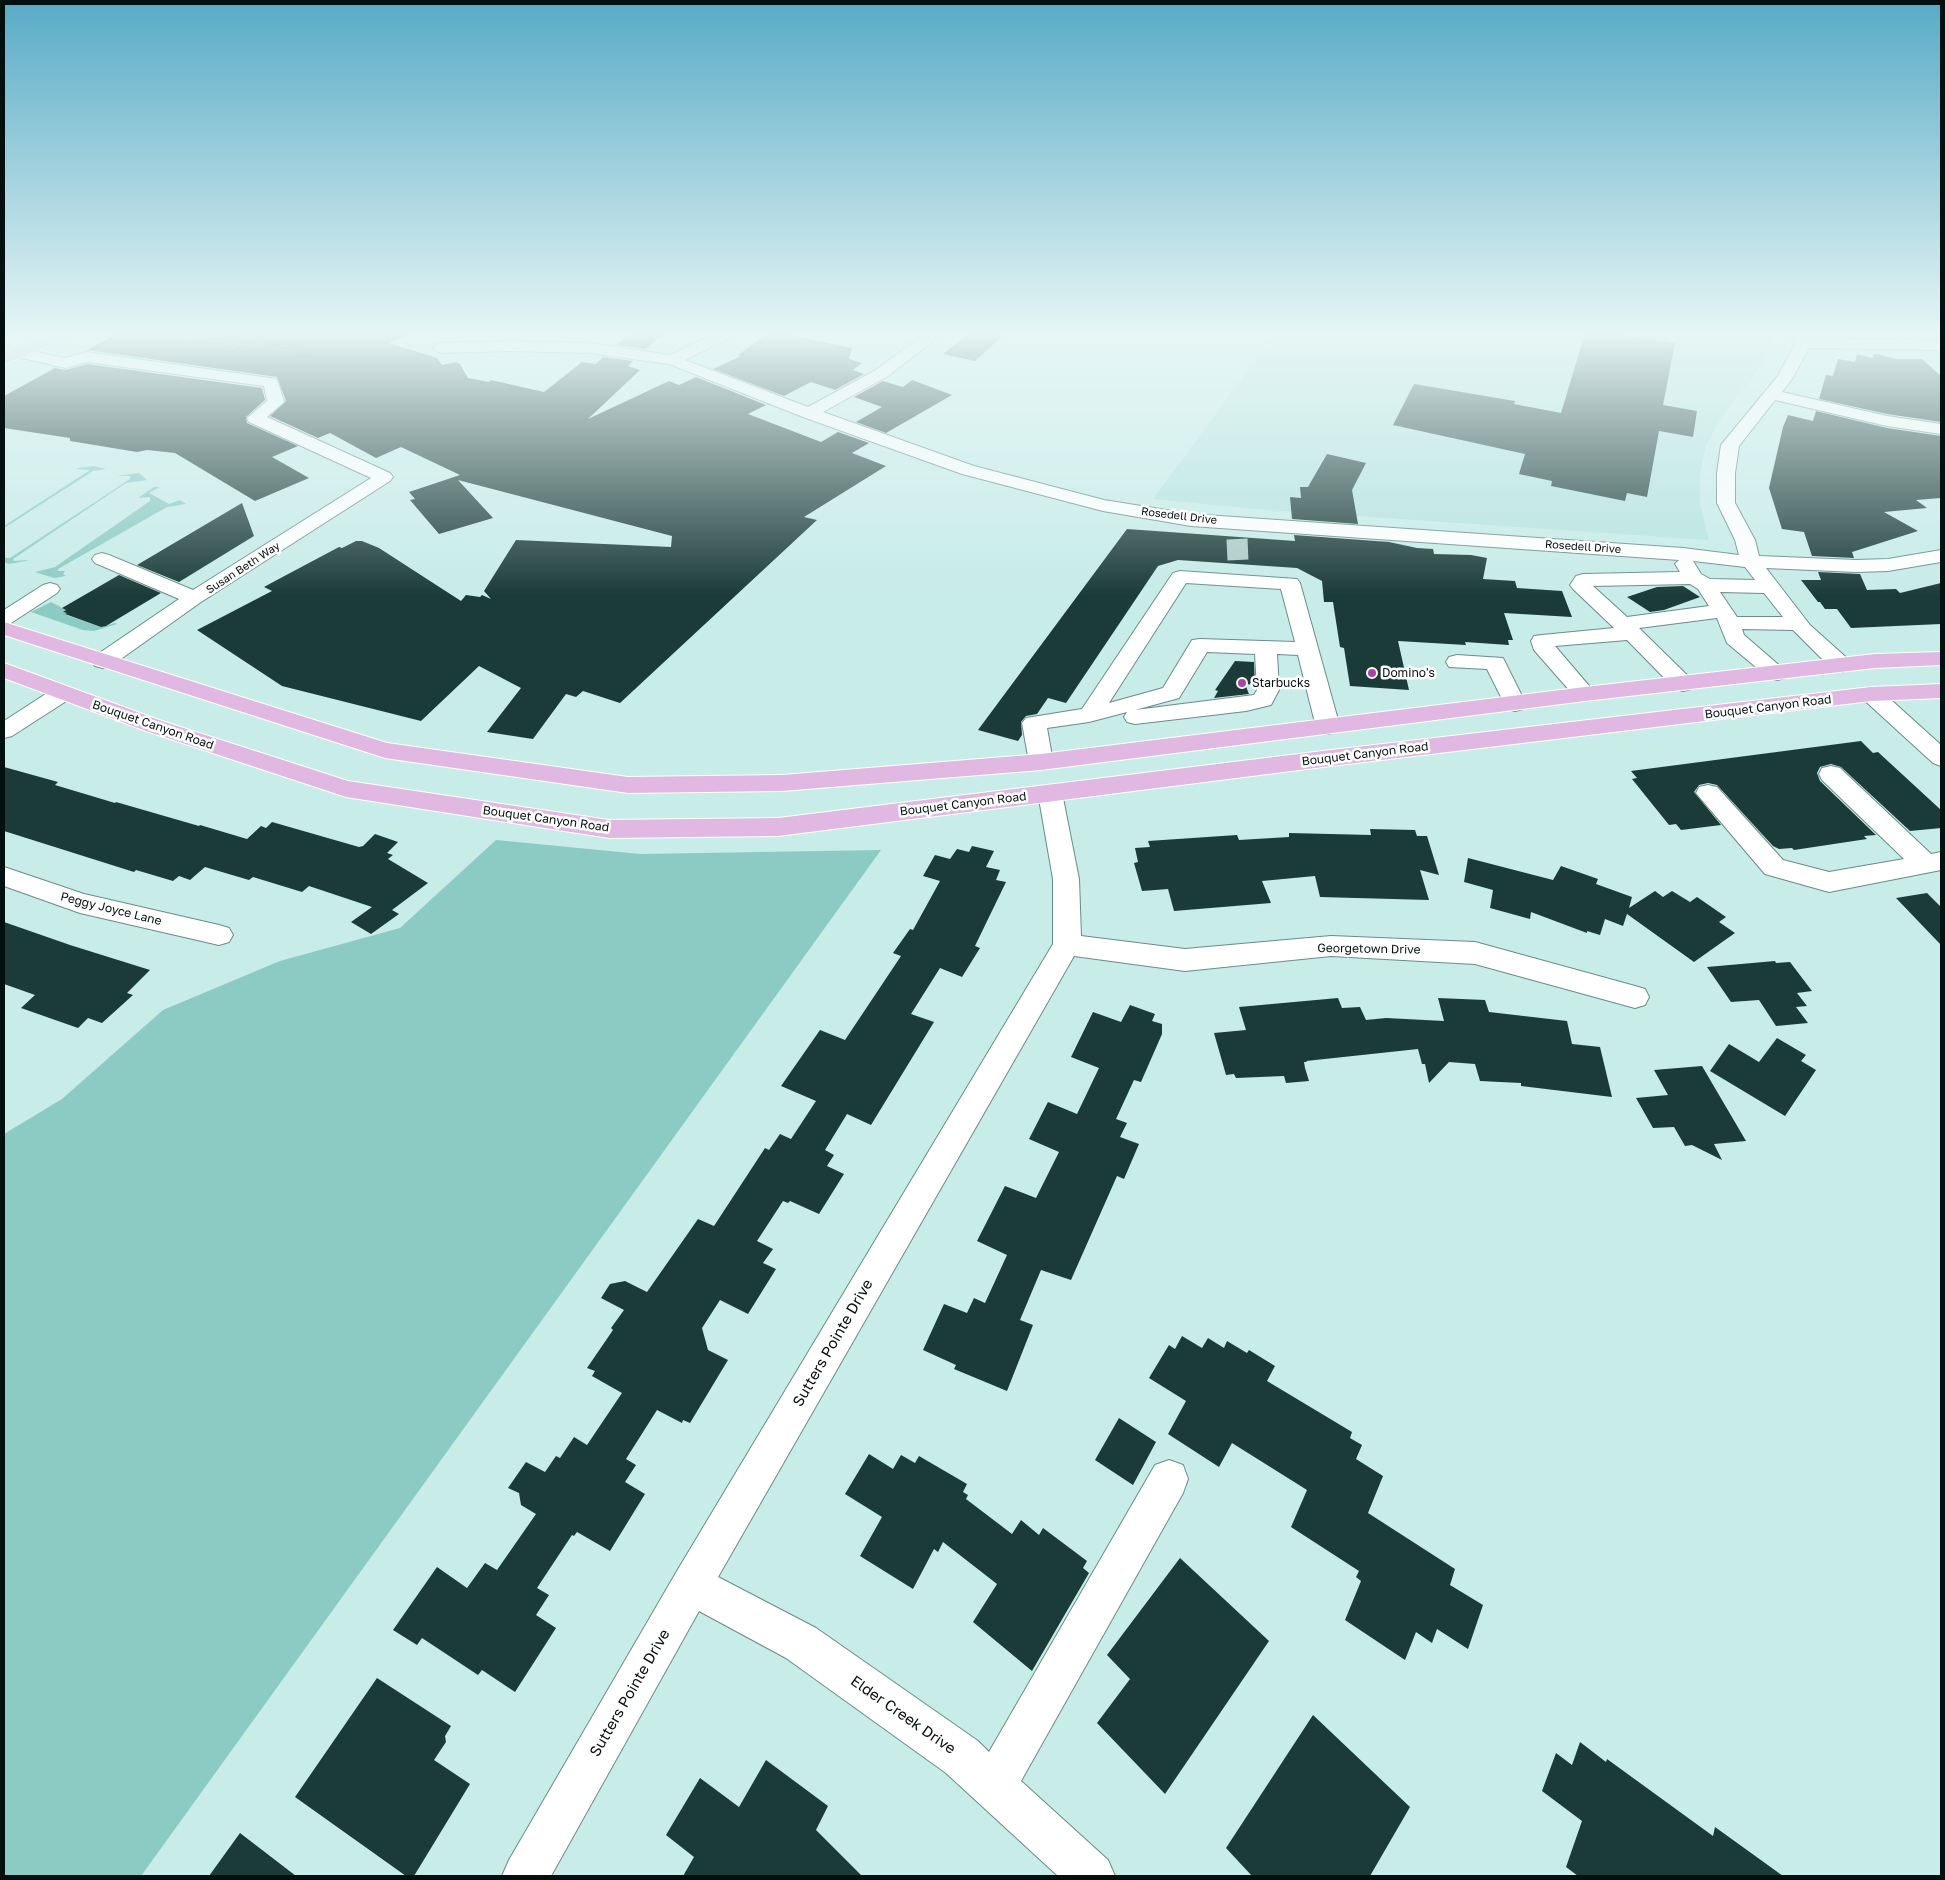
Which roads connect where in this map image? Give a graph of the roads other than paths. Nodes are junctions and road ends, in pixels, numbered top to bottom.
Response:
1 (261, 421) edge
2 (830, 421) edge
3 (1750, 421) edge
4 (1882, 421) edge
5 (1941, 428) edge
6 (1679, 554) junction
7 (1941, 556) edge
8 (102, 559) dead end
9 (1751, 562) junction
10 (1699, 582) junction
11 (1771, 587) junction
12 (50, 589) dead end
13 (194, 598) junction
14 (1727, 617) junction
15 (4, 619) edge
16 (1799, 624) junction
17 (4, 628) edge
18 (1627, 628) junction
19 (1266, 647) junction
20 (1307, 648) junction
21 (1941, 659) edge
22 (103, 661) junction
23 (1457, 662) dead end
24 (1841, 665) junction
25 (4, 670) edge
26 (1777, 673) junction
27 (1683, 684) junction
28 (1941, 691) edge
29 (63, 693) junction
30 (1585, 694) junction
31 (1871, 694) junction
32 (1516, 704) junction
33 (1431, 713) junction
34 (1089, 715) junction
35 (1328, 727) junction
36 (4, 730) edge
37 (1941, 758) edge
38 (1831, 774) dead end
39 (1194, 776) junction
40 (1046, 777) junction
41 (1708, 793) dead end
42 (1933, 863) edge
43 (4, 876) edge
44 (220, 935) dead end
45 (1067, 945) junction
46 (1636, 997) dead end
47 (1169, 1479) dead end
48 (691, 1585) junction
49 (994, 1786) junction
50 (525, 1876) edge
51 (1092, 1876) edge

1 - 13 street, Susan Beth Way
2 - 6 street, Rosedell Drive
3 - 9 street
4 - 5 street
6 - 9 street, Rosedell Drive
6 - 10 street
7 - 9 street, Rosedell Drive
8 - 13 street
9 - 11 street
10 - 11 street
10 - 14 street
10 - 18 street
11 - 16 street
12 - 15 street
13 - 22 street, Susan Beth Way
14 - 16 street
14 - 18 street
14 - 26 street
16 - 24 street
17 - 22 main road, Bouquet Canyon Road
18 - 27 street
18 - 30 street
19 - 20 street
19 - 34 street
19 - 34 street
20 - 34 street
20 - 35 street
21 - 24 main road, Bouquet Canyon Road
22 - 29 main road
22 - 40 main road, Bouquet Canyon Road
23 - 32 street
24 - 26 main road, Bouquet Canyon Road
24 - 31 main road
25 - 29 main road, Bouquet Canyon Road
26 - 27 main road, Bouquet Canyon Road
27 - 30 main road, Bouquet Canyon Road
28 - 31 main road, Bouquet Canyon Road
29 - 36 street
29 - 40 main road, Bouquet Canyon Road
30 - 32 main road, Bouquet Canyon Road
31 - 37 street
31 - 39 main road, Bouquet Canyon Road
32 - 33 main road, Bouquet Canyon Road
33 - 35 main road, Bouquet Canyon Road
33 - 39 main road
34 - 40 street
35 - 40 main road, Bouquet Canyon Road
38 - 42 street
39 - 40 main road, Bouquet Canyon Road
40 - 45 street
41 - 42 street
43 - 44 street, Peggy Joyce Lane
45 - 46 street, Georgetown Drive
45 - 48 street, Sutters Pointe Drive
47 - 49 street
48 - 49 street, Elder Creek Drive
48 - 50 street, Sutters Pointe Drive
49 - 51 street, Elder Creek Drive

